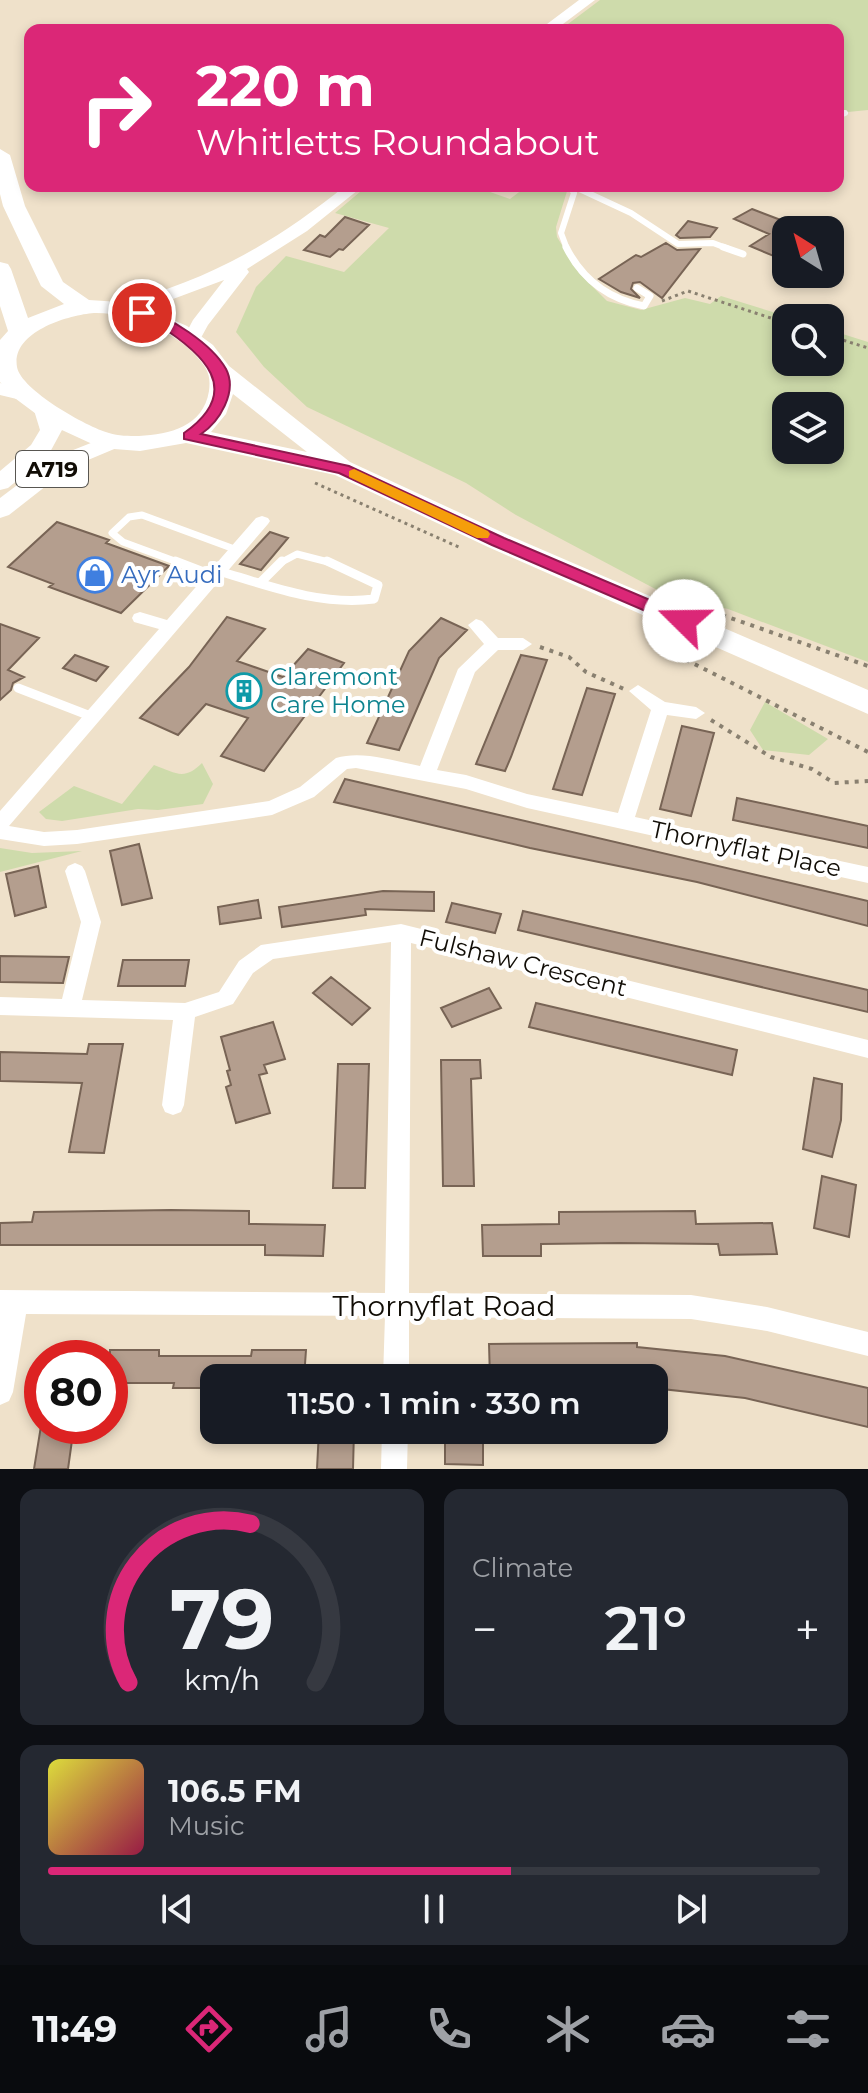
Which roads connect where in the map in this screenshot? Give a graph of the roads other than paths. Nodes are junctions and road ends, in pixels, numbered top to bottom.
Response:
1 (588, 0) edge
2 (554, 24) edge
3 (0, 155) edge
4 (348, 192) edge
5 (574, 192) edge
6 (585, 192) edge
7 (743, 254) dead end
8 (244, 267) junction
9 (0, 269) edge
10 (637, 288) dead end
11 (84, 307) junction
12 (125, 307) junction
13 (20, 331) junction
14 (191, 341) junction
15 (2, 355) edge
16 (220, 371) junction
17 (0, 389) edge
18 (34, 401) junction
19 (189, 436) junction
20 (111, 442) junction
21 (344, 469) junction
22 (0, 483) edge
23 (0, 510) edge
24 (262, 521) dead end
25 (237, 550) junction
26 (216, 573) junction
27 (261, 582) junction
28 (140, 618) dead end
29 (476, 625) dead end
30 (170, 626) junction
31 (494, 644) junction
32 (523, 644) road end
33 (18, 688) dead end
34 (638, 691) dead end
35 (868, 703) edge
36 (658, 712) junction
37 (697, 716) road end
38 (93, 717) junction
39 (426, 774) junction
40 (624, 823) junction
41 (0, 824) edge
42 (0, 832) edge
43 (75, 871) dead end
44 (868, 875) edge
45 (401, 932) junction
46 (0, 1006) edge
47 (70, 1008) junction
48 (185, 1012) junction
49 (868, 1049) edge
50 (173, 1105) dead end
51 (8, 1302) edge
52 (397, 1305) junction
53 (868, 1343) edge
54 (396, 1364) edge
55 (0, 1392) edge
56 (395, 1444) edge
57 (394, 1469) edge

1 - 2 main road
3 - 11 highway
4 - 8 main road
5 - 10 lane
6 - 7 lane
8 - 12 main road
8 - 14 main road
9 - 13 highway
11 - 12 highway
11 - 13 highway
12 - 14 highway
13 - 15 highway
14 - 16 highway
15 - 18 highway
16 - 19 highway
16 - 21 highway
17 - 18 main road
18 - 20 highway
18 - 22 main road, A719
19 - 20 highway
19 - 21 highway
20 - 23 main road, A719
21 - 35 highway
24 - 25 street
25 - 26 street
25 - 26 lane
26 - 27 lane
26 - 30 street
27 - 27 lane
28 - 30 street
29 - 31 street
30 - 38 street
31 - 32 street
31 - 39 street
33 - 38 lane
34 - 36 street
36 - 37 street
36 - 40 street, Thornyflat Place
38 - 41 street
39 - 40 street, Thornyflat Place
39 - 42 street, Thornyflat Place
40 - 44 street, Thornyflat Place
43 - 47 street
45 - 48 street
45 - 49 street, Fulshaw Crescent
45 - 52 street, Fulshaw Crescent
46 - 47 street
47 - 48 street
48 - 50 street
51 - 52 street, Thornyflat Road
51 - 55 street, Thornyflat Road
52 - 53 street, Thornyflat Road
52 - 54 street, Fulshaw Crescent
56 - 57 street

